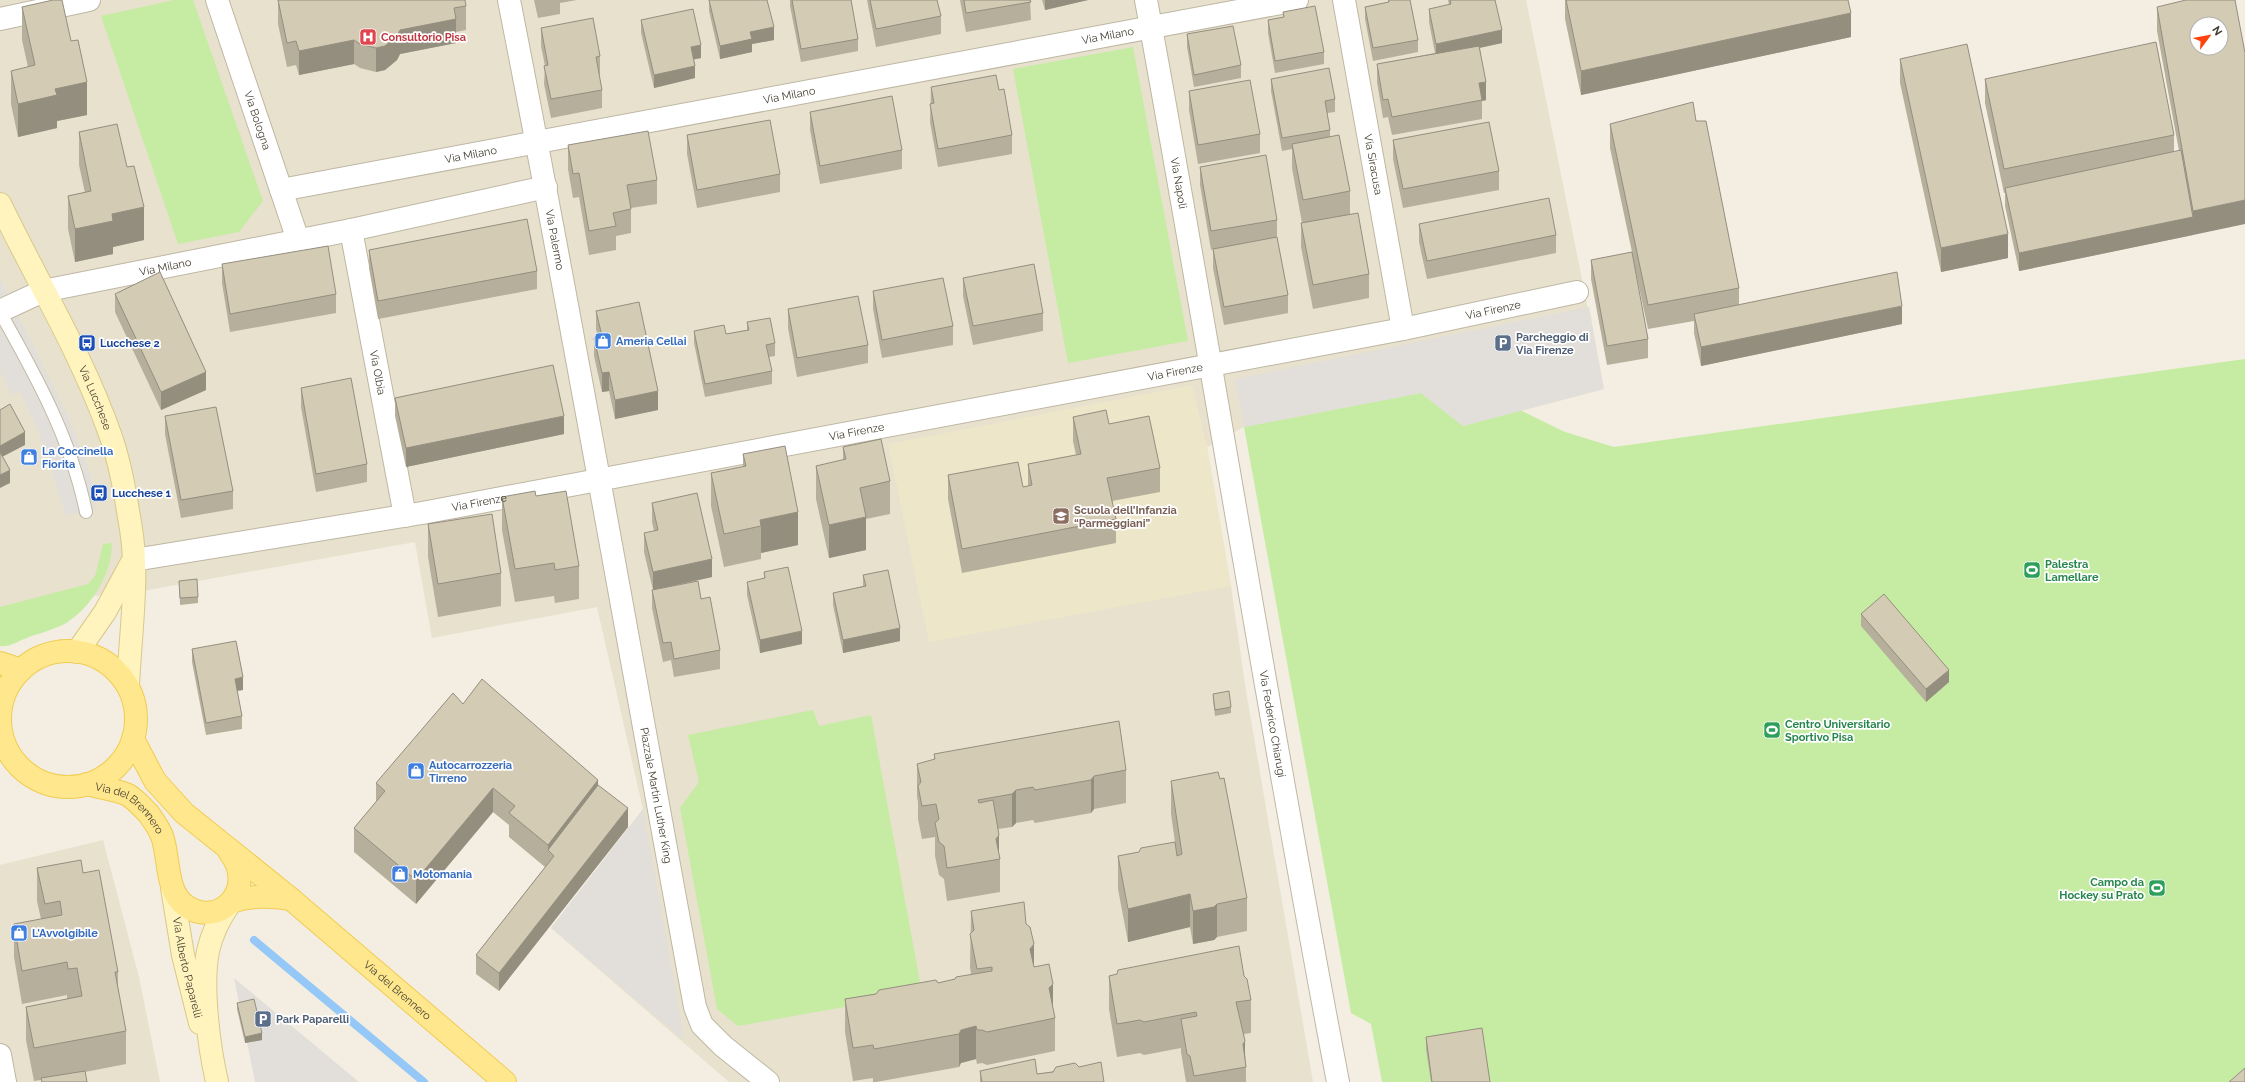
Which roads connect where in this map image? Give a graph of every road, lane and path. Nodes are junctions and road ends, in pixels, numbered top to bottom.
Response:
1 (89, 0) edge
2 (217, 0) edge
3 (509, 0) edge
4 (1146, 0) edge
5 (1297, 0) edge
6 (1344, 0) edge
7 (0, 19) edge
8 (1151, 27) junction
9 (536, 141) junction
10 (546, 187) junction
11 (281, 190) junction
12 (0, 204) edge
13 (351, 230) junction
14 (298, 240) junction
15 (43, 291) junction
16 (1577, 292) dead end
17 (0, 311) edge
18 (1403, 329) junction
19 (1211, 365) junction
20 (598, 480) junction
21 (86, 512) dead end
22 (405, 516) junction
23 (134, 560) junction
24 (77, 652) junction
25 (0, 663) edge
26 (21, 670) junction
27 (128, 686) junction
28 (1, 710) edge
29 (133, 739) junction
30 (86, 784) junction
31 (230, 852) junction
32 (172, 888) junction
33 (291, 899) junction
34 (231, 902) junction
35 (210, 1046) junction
36 (0, 1055) edge
37 (6, 1082) edge
38 (217, 1082) edge
39 (505, 1082) edge
40 (768, 1082) edge
41 (1338, 1082) edge

1 - 7 street
2 - 11 street, Via Bologna
3 - 9 street, Via Palermo
4 - 8 street, Via Napoli
5 - 8 street, Via Milano
6 - 18 street, Via Siracusa
8 - 9 street, Via Milano
8 - 19 street, Via Napoli
9 - 10 street, Via Palermo
9 - 11 street, Via Milano
10 - 13 street, Via Milano
10 - 20 street, Via Palermo
11 - 14 street, Via Bologna
12 - 15 street, Via Lucchese
13 - 14 street, Via Milano
13 - 22 street, Via Olbia
14 - 15 street, Via Milano
15 - 17 street, Via Milano
15 - 23 street, Via Lucchese
16 - 18 street, Via Firenze
17 - 21 lane
18 - 19 street, Via Firenze
19 - 20 street, Via Firenze
19 - 41 street, Via Federico Chiarugi
20 - 22 street, Via Firenze
20 - 40 street, Piazzale Martin Luther King
22 - 23 street, Via Firenze
23 - 24 street
23 - 27 street, Via Lucchese
24 - 26 main road
24 - 27 main road
25 - 26 main road
26 - 28 main road
27 - 29 main road
28 - 30 main road
29 - 30 main road
29 - 31 main road, Via del Brennero
30 - 32 main road, Via del Brennero
31 - 33 main road, Via del Brennero
31 - 34 main road, Via del Brennero
32 - 34 main road, Via del Brennero
32 - 35 street, Via Alberto Paparelli
33 - 34 main road, Via del Brennero
33 - 39 main road, Via del Brennero
34 - 35 street, Via Alberto Paparelli
35 - 38 street, Via Alberto Paparelli
36 - 37 street

